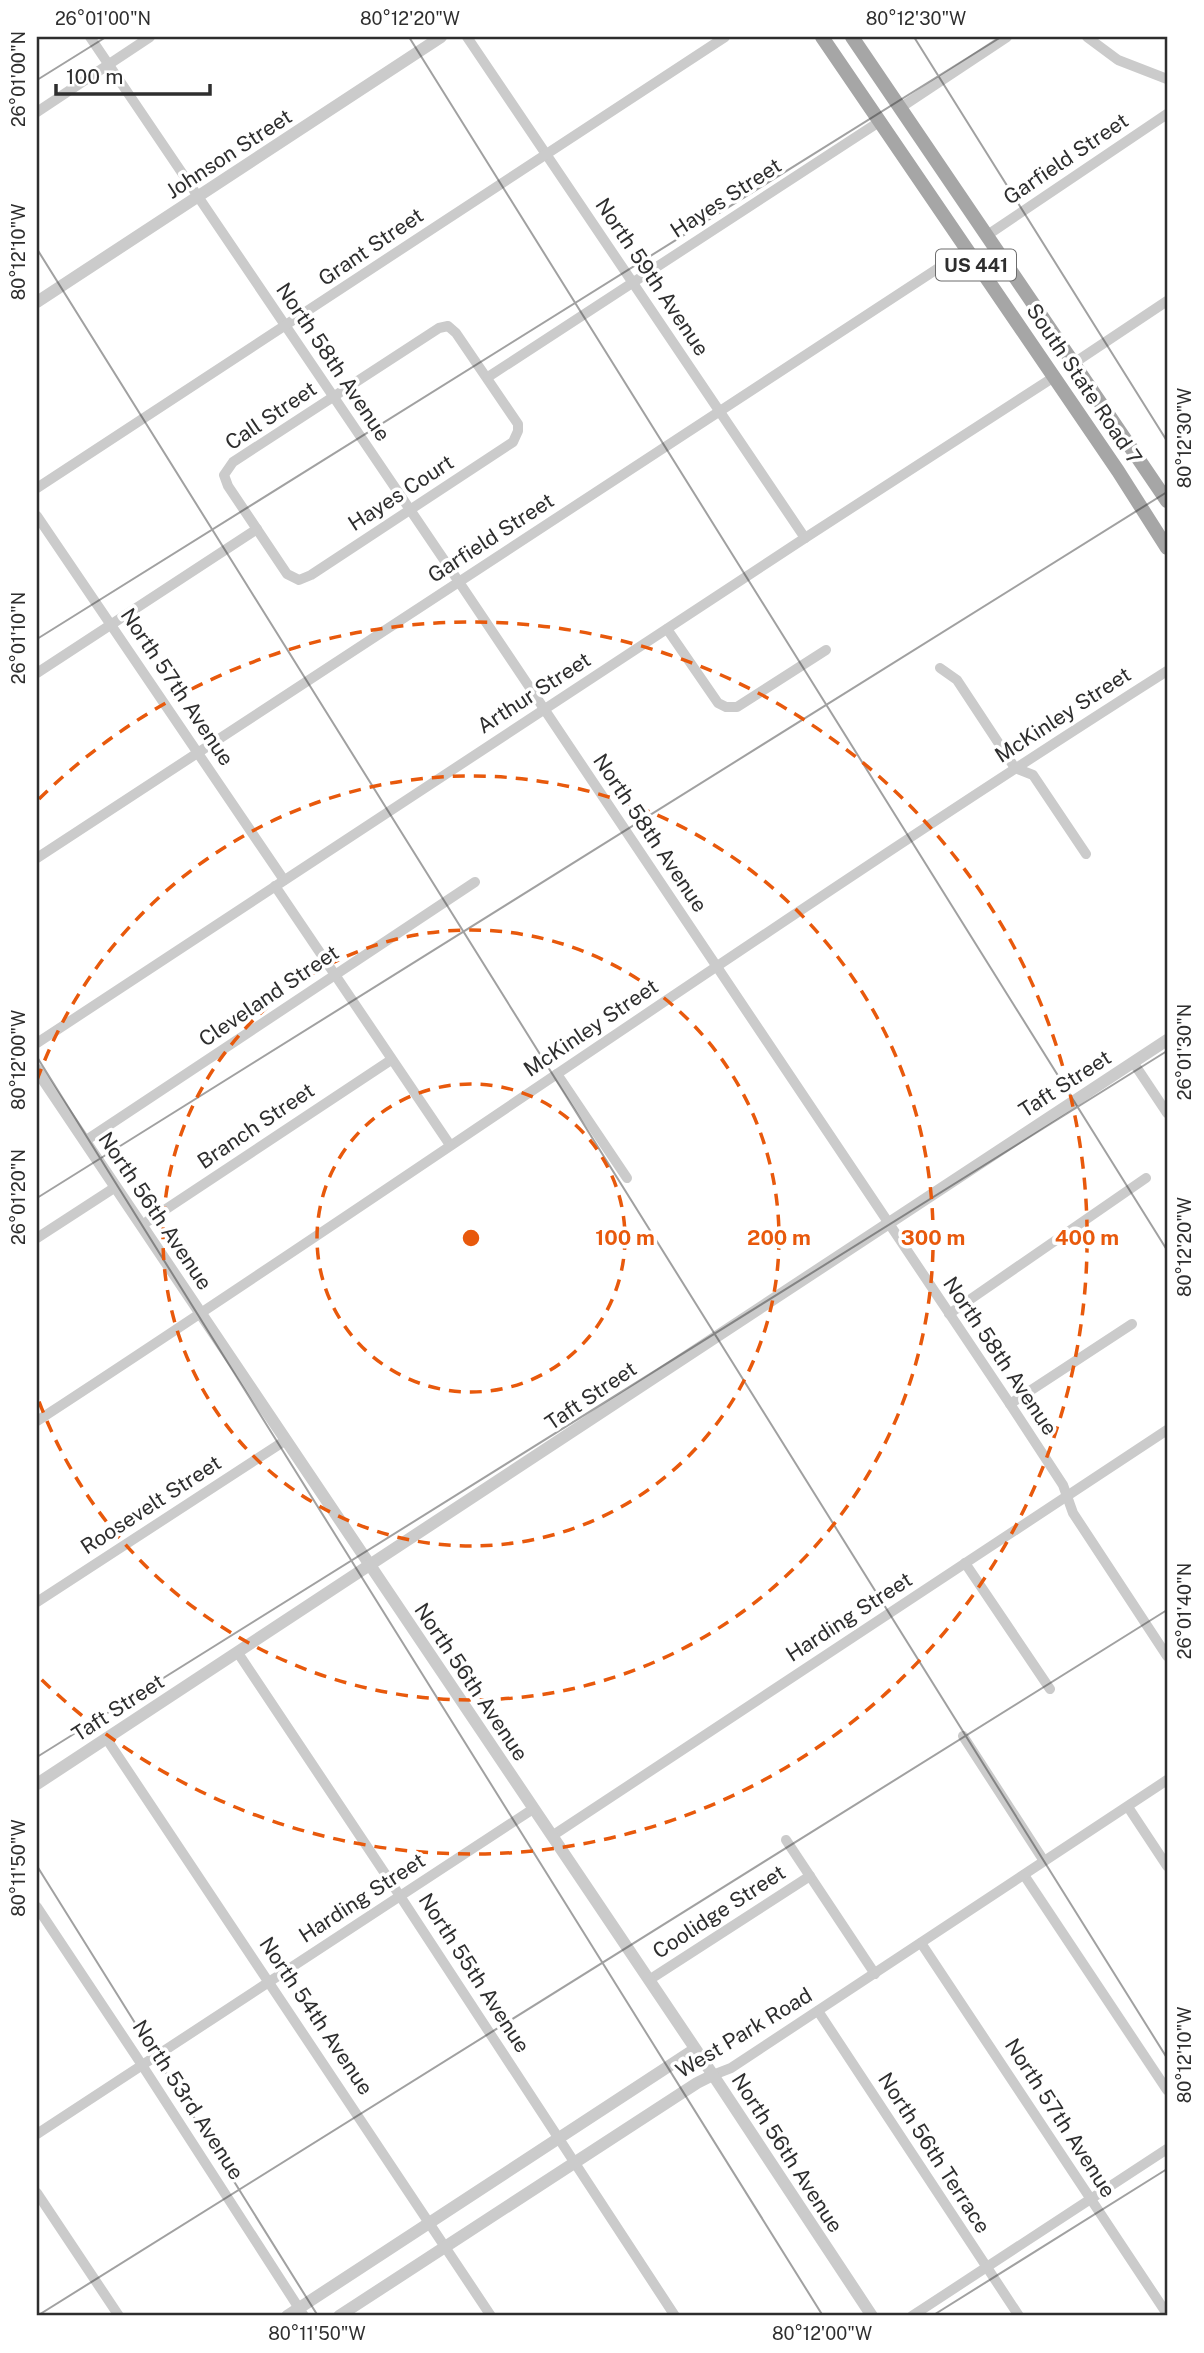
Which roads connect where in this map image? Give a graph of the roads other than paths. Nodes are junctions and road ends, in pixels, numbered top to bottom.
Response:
1 (90, 37) edge
2 (150, 37) edge
3 (441, 37) edge
4 (467, 37) edge
5 (725, 37) edge
6 (822, 37) edge
7 (852, 37) edge
8 (1007, 37) edge
9 (1087, 37) edge
10 (108, 64) junction
11 (1167, 79) edge
12 (865, 100) junction
13 (900, 108) junction
14 (37, 111) edge
15 (1167, 114) edge
16 (879, 122) junction
17 (916, 132) junction
18 (545, 154) junction
19 (199, 197) junction
20 (986, 236) junction
21 (966, 250) junction
22 (633, 282) junction
23 (1167, 301) edge
24 (37, 302) edge
25 (286, 327) junction
26 (1074, 363) junction
27 (488, 377) junction
28 (1054, 377) junction
29 (334, 398) junction
30 (719, 411) junction
31 (1124, 480) junction
32 (37, 488) edge
33 (1165, 492) edge
34 (409, 511) junction
35 (37, 516) edge
36 (257, 529) junction
37 (805, 538) junction
38 (1167, 548) edge
39 (459, 582) junction
40 (112, 624) junction
41 (667, 629) junction
42 (826, 650) dead end
43 (940, 668) dead end
44 (1167, 671) edge
45 (37, 673) edge
46 (544, 710) junction
47 (198, 751) junction
48 (1015, 768) junction
49 (1086, 854) dead end
50 (37, 858) edge
51 (285, 880) junction
52 (475, 882) dead end
53 (275, 887) junction
54 (717, 968) junction
55 (334, 975) junction
56 (1167, 1040) edge
57 (37, 1044) edge
58 (391, 1060) junction
59 (1133, 1062) junction
60 (37, 1070) edge
61 (557, 1074) junction
62 (1167, 1113) edge
63 (85, 1142) junction
64 (450, 1145) junction
65 (627, 1178) dead end
66 (1146, 1178) dead end
67 (114, 1188) junction
68 (887, 1223) junction
69 (142, 1225) junction
70 (37, 1238) edge
71 (200, 1314) junction
72 (949, 1314) junction
73 (1132, 1324) dead end
74 (1010, 1404) junction
75 (37, 1421) edge
76 (1167, 1430) edge
77 (286, 1440) junction
78 (1066, 1496) junction
79 (965, 1563) junction
80 (369, 1566) junction
81 (37, 1602) edge
82 (238, 1653) junction
83 (1167, 1656) edge
84 (1050, 1689) dead end
85 (963, 1736) dead end
86 (106, 1738) junction
87 (1167, 1780) edge
88 (37, 1784) edge
89 (1128, 1807) junction
90 (533, 1809) junction
91 (552, 1836) junction
92 (786, 1840) dead end
93 (1044, 1861) junction
94 (1167, 1866) edge
95 (1024, 1875) junction
96 (810, 1877) junction
97 (400, 1896) junction
98 (37, 1907) edge
99 (921, 1943) junction
100 (875, 1974) junction
101 (649, 1980) junction
102 (269, 1981) junction
103 (818, 2011) junction
104 (695, 2049) junction
105 (142, 2065) junction
106 (713, 2075) junction
107 (1167, 2090) edge
108 (37, 2134) edge
109 (559, 2138) junction
110 (1167, 2148) edge
111 (574, 2162) junction
112 (37, 2193) edge
113 (1090, 2199) junction
114 (430, 2223) junction
115 (446, 2247) junction
116 (986, 2267) junction
117 (302, 2312) edge
118 (1167, 2314) edge
119 (119, 2316) edge
120 (287, 2316) edge
121 (340, 2316) edge
122 (491, 2316) edge
123 (675, 2316) edge
124 (872, 2316) edge
125 (912, 2316) edge
126 (1019, 2316) edge

1 - 10 street, North 58th Avenue
2 - 10 street
3 - 19 street, Johnson Street
4 - 18 street, North 59th Avenue
5 - 18 street, Grant Street
6 - 12 main road, South State Road 7 / US 441
7 - 13 main road, South State Road 7 / US 441
8 - 13 street
9 - 11 street
10 - 14 street
10 - 19 street, North 58th Avenue
12 - 13 main road
12 - 16 main road, South State Road 7 / US 441
13 - 17 main road, South State Road 7 / US 441
15 - 20 street, Garfield Street
16 - 17 main road
16 - 21 main road, South State Road 7 / US 441
16 - 22 street, Hayes Street
17 - 20 main road, South State Road 7 / US 441
18 - 22 street, North 59th Avenue
18 - 25 street, Grant Street
19 - 24 street, Johnson Street
19 - 25 street, North 58th Avenue
20 - 26 main road, South State Road 7 / US 441
21 - 28 main road, South State Road 7 / US 441
21 - 30 street, Garfield Street
22 - 27 street, Hayes Street
22 - 30 street, North 59th Avenue
23 - 26 street
25 - 29 street, North 58th Avenue
25 - 32 street, Grant Street
26 - 33 main road, South State Road 7 / US 441
27 - 29 street, Call Street
27 - 34 street, Hayes Court
28 - 31 main road, South State Road 7 / US 441
28 - 37 street, Arthur Street
29 - 34 street, North 58th Avenue
29 - 36 street, Call Street
30 - 37 street, North 59th Avenue
30 - 39 street, Garfield Street
31 - 33 main road
31 - 38 main road, South State Road 7 / US 441
34 - 36 street, Hayes Court
34 - 39 street, North 58th Avenue
35 - 40 street, North 57th Avenue
36 - 40 street
37 - 41 street, Arthur Street
39 - 46 street, North 58th Avenue
39 - 47 street, Garfield Street
40 - 45 street
40 - 47 street, North 57th Avenue
41 - 42 street
41 - 46 street, Arthur Street
43 - 48 street
44 - 48 street, McKinley Street
46 - 51 street, Arthur Street
46 - 54 street, North 58th Avenue
47 - 50 street, Garfield Street
47 - 51 street, North 57th Avenue
48 - 49 street
48 - 54 street, McKinley Street
51 - 53 street, Arthur Street
52 - 55 street, Cleveland Street
53 - 55 street
53 - 57 street, Arthur Street
54 - 61 street, McKinley Street
54 - 68 street, North 58th Avenue
55 - 58 street
55 - 63 street, Cleveland Street
56 - 59 street, Taft Street
58 - 64 street
58 - 69 street, Branch Street
59 - 62 street
59 - 68 street, Taft Street
60 - 63 street, North 56th Avenue
61 - 64 street, McKinley Street
61 - 65 street
63 - 67 street, North 56th Avenue
64 - 71 street, McKinley Street
66 - 72 street
67 - 69 street, North 56th Avenue
67 - 70 street
68 - 72 street, North 58th Avenue
68 - 80 street, Taft Street
69 - 71 street, North 56th Avenue
71 - 75 street, McKinley Street
71 - 77 street, North 56th Avenue
72 - 74 street, North 58th Avenue
73 - 74 street
74 - 78 street, North 58th Avenue
76 - 78 street, Harding Street
77 - 80 street, North 56th Avenue
77 - 81 street, Roosevelt Street
78 - 79 street, Harding Street
78 - 83 street, North 58th Avenue
79 - 84 street
79 - 91 street, Harding Street
80 - 82 street, Taft Street
80 - 90 street, North 56th Avenue
82 - 86 street, Taft Street
82 - 97 street, North 55th Avenue
85 - 93 street
86 - 88 street, Taft Street
86 - 102 street, North 54th Avenue
87 - 89 street, West Park Road
89 - 93 street, West Park Road
89 - 94 street
90 - 91 street, North 56th Avenue
90 - 97 street, Harding Street
91 - 101 street, North 56th Avenue
92 - 96 street
93 - 95 street, West Park Road
95 - 99 street, West Park Road
95 - 107 street
96 - 100 street
96 - 101 street, Coolidge Street
97 - 102 street, Harding Street
97 - 109 street, North 55th Avenue
98 - 105 street, North 53rd Avenue
99 - 100 street, West Park Road
99 - 113 street, North 57th Avenue
100 - 103 street, West Park Road
101 - 104 street, North 56th Avenue
102 - 105 street, Harding Street
102 - 114 street, North 54th Avenue
103 - 106 street, West Park Road
103 - 116 street, North 56th Terrace
104 - 106 street, North 56th Avenue
104 - 109 street, West Park Road
105 - 108 street, Harding Street
105 - 117 street, North 53rd Avenue
106 - 111 street, West Park Road
106 - 124 street, North 56th Avenue
109 - 111 street, North 55th Avenue
109 - 114 street, West Park Road
110 - 113 street
111 - 115 street, West Park Road
111 - 123 street, North 55th Avenue
112 - 119 street
113 - 116 street
113 - 118 street, North 57th Avenue
114 - 115 street, North 54th Avenue
114 - 117 street, West Park Road
115 - 121 street, West Park Road
115 - 122 street, North 54th Avenue
116 - 125 street
116 - 126 street, North 56th Terrace
117 - 120 street, West Park Road

